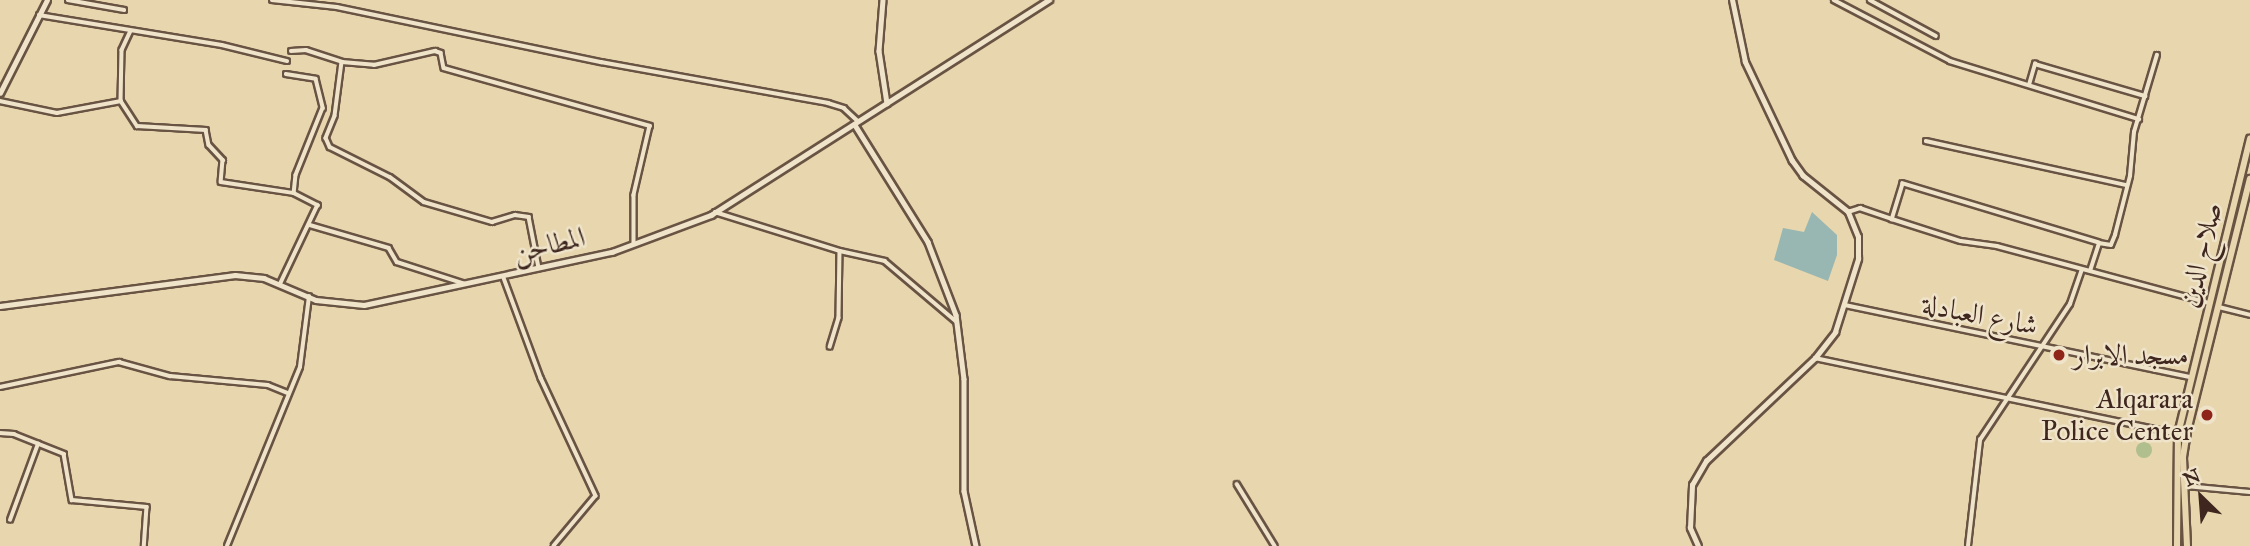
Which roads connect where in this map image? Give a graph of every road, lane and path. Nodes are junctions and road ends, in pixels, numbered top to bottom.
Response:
1 (47, 0) edge
2 (68, 0) edge
3 (272, 0) edge
4 (882, 0) edge
5 (1049, 0) edge
6 (1732, 0) edge
7 (1834, 0) edge
8 (1870, 0) edge
9 (124, 10) dead end
10 (39, 15) junction
11 (131, 31) junction
12 (1936, 36) dead end
13 (291, 51) dead end
14 (2157, 55) dead end
15 (287, 61) dead end
16 (341, 62) junction
17 (286, 74) dead end
18 (2029, 85) junction
19 (0, 93) edge
20 (2145, 96) junction
21 (0, 101) edge
22 (121, 101) junction
23 (887, 103) junction
24 (2139, 119) junction
25 (857, 124) junction
26 (2250, 139) edge
27 (1926, 141) dead end
28 (2250, 179) edge
29 (2126, 185) junction
30 (294, 193) junction
31 (715, 212) junction
32 (1849, 212) junction
33 (1892, 219) junction
34 (310, 225) junction
35 (634, 242) junction
36 (2099, 243) junction
37 (840, 251) junction
38 (539, 268) junction
39 (2082, 270) junction
40 (2090, 272) junction
41 (504, 278) junction
42 (281, 283) junction
43 (466, 284) junction
44 (309, 297) junction
45 (2210, 303) junction
46 (1845, 305) junction
47 (0, 306) edge
48 (2217, 307) junction
49 (2250, 315) edge
50 (957, 322) junction
51 (2200, 341) junction
52 (2208, 344) junction
53 (2043, 346) junction
54 (830, 347) dead end
55 (1815, 358) junction
56 (2194, 361) junction
57 (2203, 363) junction
58 (2190, 377) junction
59 (0, 387) edge
60 (288, 393) junction
61 (2009, 400) junction
62 (0, 433) edge
63 (2178, 434) junction
64 (38, 444) junction
65 (1237, 484) dead end
66 (2183, 486) junction
67 (2250, 492) edge
68 (10, 520) dead end
69 (144, 546) edge
70 (227, 546) edge
71 (554, 546) edge
72 (976, 546) edge
73 (1275, 546) edge
74 (1698, 546) edge
75 (1968, 546) edge
76 (2177, 546) edge
77 (2187, 546) edge

1 - 10 main road
2 - 9 street
3 - 25 street
4 - 23 main road
5 - 23 main road, المطاحن
6 - 32 main road
7 - 18 street
8 - 12 street
10 - 11 street
10 - 19 main road
11 - 15 street
11 - 22 street
13 - 16 street
14 - 20 street
16 - 35 street
16 - 38 street
17 - 30 street
18 - 20 street
18 - 24 street
20 - 24 street
21 - 22 street
22 - 30 street
23 - 25 main road, المطاحن
24 - 29 street
25 - 31 main road, المطاحن
25 - 50 main road
26 - 45 highway, صلاح الدين
27 - 29 street
28 - 48 highway, صلاح الدين
29 - 36 street
30 - 34 street
31 - 35 main road, المطاحن
31 - 37 street
32 - 33 street
32 - 46 main road
33 - 36 street
33 - 39 street
34 - 42 street
34 - 43 street
35 - 38 main road, المطاحن
36 - 40 street
37 - 50 street
37 - 54 street
38 - 41 main road, المطاحن
39 - 40 street
39 - 53 street
40 - 45 street
41 - 43 main road, المطاحن
41 - 71 street
42 - 44 main road, المطاحن
42 - 47 main road, المطاحن
43 - 44 main road, المطاحن
44 - 60 street
45 - 51 highway, صلاح الدين
46 - 53 street, شارع العبادلة
46 - 55 main road
48 - 49 street
48 - 52 highway, صلاح الدين
50 - 72 main road
51 - 52 highway
51 - 56 highway, صلاح الدين
52 - 57 highway, صلاح الدين
53 - 58 street, شارع العبادلة
53 - 61 street
55 - 61 street
55 - 74 main road
56 - 57 highway
56 - 58 highway, صلاح الدين
57 - 66 highway, صلاح الدين
58 - 63 highway, صلاح الدين
59 - 60 street
60 - 70 street
61 - 63 street
61 - 75 street
62 - 64 street
63 - 76 highway, صلاح الدين
64 - 68 street
64 - 69 street
65 - 73 street
66 - 67 street
66 - 77 highway, صلاح الدين

